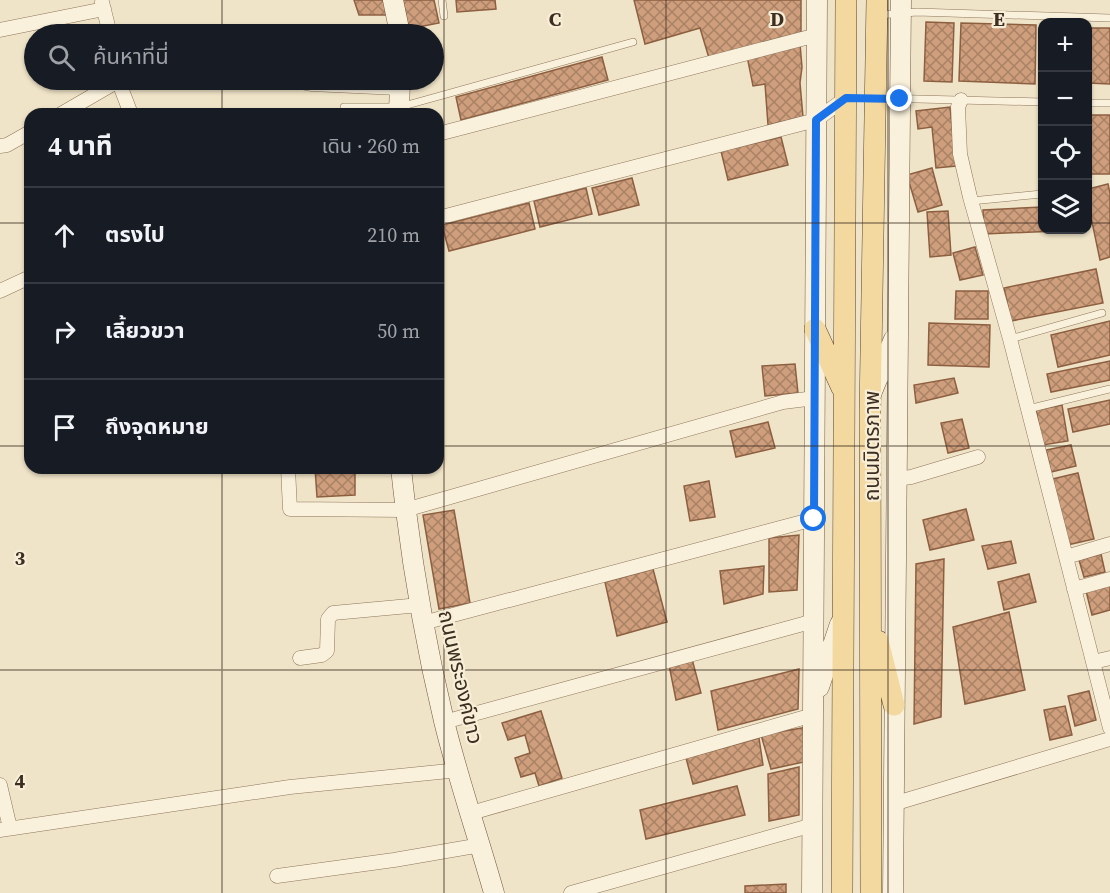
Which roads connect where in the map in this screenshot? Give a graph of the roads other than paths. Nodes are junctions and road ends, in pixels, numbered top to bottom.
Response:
1 (393, 0) edge
2 (442, 0) edge
3 (817, 0) edge
4 (103, 4) edge
5 (901, 6) edge
6 (846, 7) edge
7 (877, 8) edge
8 (444, 15) dead end
9 (1110, 18) edge
10 (108, 24) edge
11 (398, 24) edge
12 (0, 30) edge
13 (817, 35) junction
14 (633, 42) dead end
15 (444, 86) edge
16 (101, 90) edge
17 (122, 90) edge
18 (352, 90) edge
19 (429, 90) edge
20 (399, 97) edge
21 (846, 98) junction
22 (875, 98) junction
23 (900, 99) junction
24 (961, 100) junction
25 (1038, 102) edge
26 (1092, 103) edge
27 (1110, 103) edge
28 (344, 107) dead end
29 (71, 108) edge
30 (129, 108) edge
31 (816, 120) junction
32 (444, 133) edge
33 (24, 135) edge
34 (0, 147) edge
35 (1038, 194) edge
36 (971, 201) junction
37 (444, 216) edge
38 (24, 280) edge
39 (0, 291) edge
40 (1102, 313) dead end
41 (815, 329) junction
42 (898, 331) junction
43 (1010, 339) junction
44 (1110, 389) edge
45 (815, 398) junction
46 (845, 403) junction
47 (870, 403) junction
48 (1028, 409) junction
49 (978, 458) dead end
50 (288, 474) edge
51 (402, 474) edge
52 (896, 479) junction
53 (405, 510) junction
54 (814, 519) junction
55 (1110, 544) edge
56 (1066, 557) junction
57 (1110, 579) edge
58 (1074, 589) junction
59 (845, 611) junction
60 (870, 612) junction
61 (422, 614) junction
62 (814, 621) junction
63 (300, 658) dead end
64 (1110, 658) edge
65 (1093, 662) junction
66 (894, 705) junction
67 (813, 710) junction
68 (444, 722) junction
69 (1110, 728) edge
70 (1110, 739) edge
71 (459, 770) junction
72 (0, 785) edge
73 (893, 804) junction
74 (471, 813) junction
75 (813, 825) junction
76 (5, 829) edge
77 (481, 845) junction
78 (278, 876) dead end
79 (494, 893) edge
80 (571, 893) edge
81 (812, 893) edge
82 (842, 893) edge
83 (871, 893) edge
84 (893, 893) edge

1 - 11 main road
2 - 8 lane
3 - 13 main road
4 - 10 street
4 - 12 street
5 - 7 lane
5 - 9 lane
5 - 23 main road
6 - 7 main road
6 - 21 main road, ถนนมิตรภาพ
7 - 22 main road, ถนนมิตรภาพ
13 - 31 main road
13 - 32 street
14 - 15 lane
16 - 29 street
17 - 30 street
18 - 20 street
19 - 20 lane
20 - 28 lane
21 - 22 main road
21 - 31 street
21 - 46 main road, ถนนมิตรภาพ
22 - 23 lane
22 - 47 main road, ถนนมิตรภาพ
23 - 24 lane
23 - 42 main road
24 - 25 lane
24 - 36 street
26 - 27 lane
31 - 37 street
31 - 41 main road
33 - 34 street
35 - 36 lane
36 - 43 street
38 - 39 street
40 - 43 lane
41 - 45 main road
41 - 46 main road
42 - 47 main road
42 - 52 main road
43 - 48 street
44 - 48 lane
45 - 53 street
45 - 54 main road
46 - 47 main road
46 - 59 main road, ถนนมิตรภาพ
47 - 60 main road, ถนนมิตรภาพ
48 - 56 street
49 - 52 street
50 - 53 street
51 - 53 main road, ถนนพระองค์ขาว
52 - 66 main road
53 - 61 main road, ถนนพระองค์ขาว
54 - 61 street
54 - 62 main road
55 - 56 street
56 - 58 street
57 - 58 street
58 - 65 street
59 - 67 main road
59 - 82 main road, ถนนมิตรภาพ
60 - 66 main road
60 - 83 main road, ถนนมิตรภาพ
61 - 63 street
61 - 68 main road, ถนนพระองค์ขาว
62 - 67 main road
62 - 68 street
64 - 65 street
65 - 69 street
66 - 73 main road
67 - 74 street
67 - 75 main road
68 - 71 main road, ถนนพระองค์ขาว
70 - 73 street
71 - 74 main road, ถนนพระองค์ขาว
71 - 76 street
72 - 76 street
73 - 84 main road
74 - 77 main road, ถนนพระองค์ขาว
75 - 80 street
75 - 81 main road
77 - 78 street
77 - 79 main road, ถนนพระองค์ขาว

